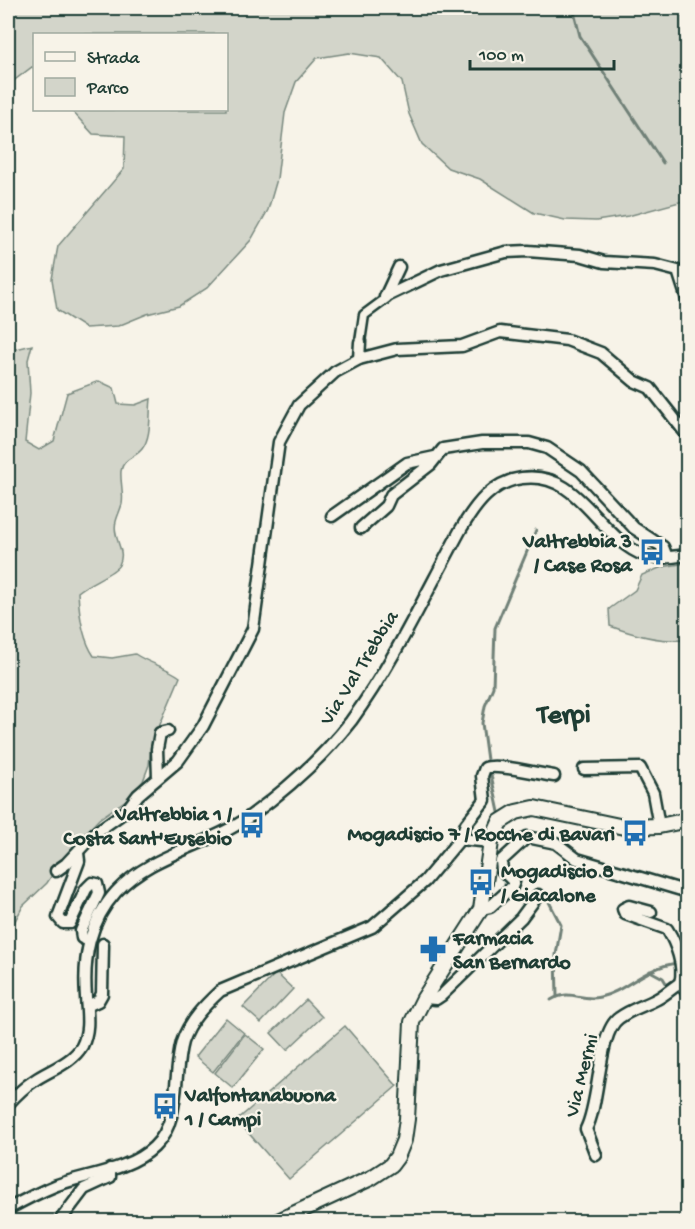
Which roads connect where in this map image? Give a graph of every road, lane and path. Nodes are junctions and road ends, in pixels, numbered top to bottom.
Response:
1 (399, 267) dead end
2 (683, 270) edge
3 (387, 298) junction
4 (687, 302) edge
5 (360, 342) joint
6 (359, 359) junction
7 (687, 436) edge
8 (435, 457) junction
9 (332, 516) dead end
10 (361, 528) dead end
11 (687, 555) edge
12 (667, 557) junction
13 (168, 731) dead end
14 (584, 769) dead end
15 (554, 776) dead end
16 (158, 777) junction
17 (687, 820) edge
18 (659, 826) junction
19 (460, 839) junction
20 (491, 842) junction
21 (78, 853) junction
22 (56, 871) dead end
23 (687, 892) edge
24 (538, 895) dead end
25 (481, 909) junction
26 (651, 912) dead end
27 (89, 941) junction
28 (103, 944) dead end
29 (681, 980) junction
30 (687, 994) edge
31 (424, 998) junction
32 (87, 1006) junction
33 (8, 1104) edge
34 (596, 1155) dead end
35 (110, 1169) junction
36 (8, 1209) edge
37 (59, 1221) edge
38 (276, 1221) edge

1 - 3 street
2 - 3 street
2 - 4 street
3 - 5 street
5 - 6 street
6 - 7 street
6 - 16 street
8 - 9 street
8 - 10 street
8 - 12 street
11 - 12 street, Via Val Trebbia
12 - 27 street, Via Val Trebbia
13 - 16 street
14 - 18 street
15 - 19 street
16 - 21 street
17 - 18 street
18 - 20 street
19 - 20 street
19 - 35 street
20 - 25 street
21 - 22 street
21 - 27 street
23 - 25 street
24 - 31 street
25 - 31 street
26 - 29 street
27 - 32 street, Via Val Trebbia
28 - 32 street
29 - 30 street
29 - 34 street, Via Mermi
31 - 38 street
32 - 33 street, Via Val Trebbia
35 - 36 street
35 - 37 street

